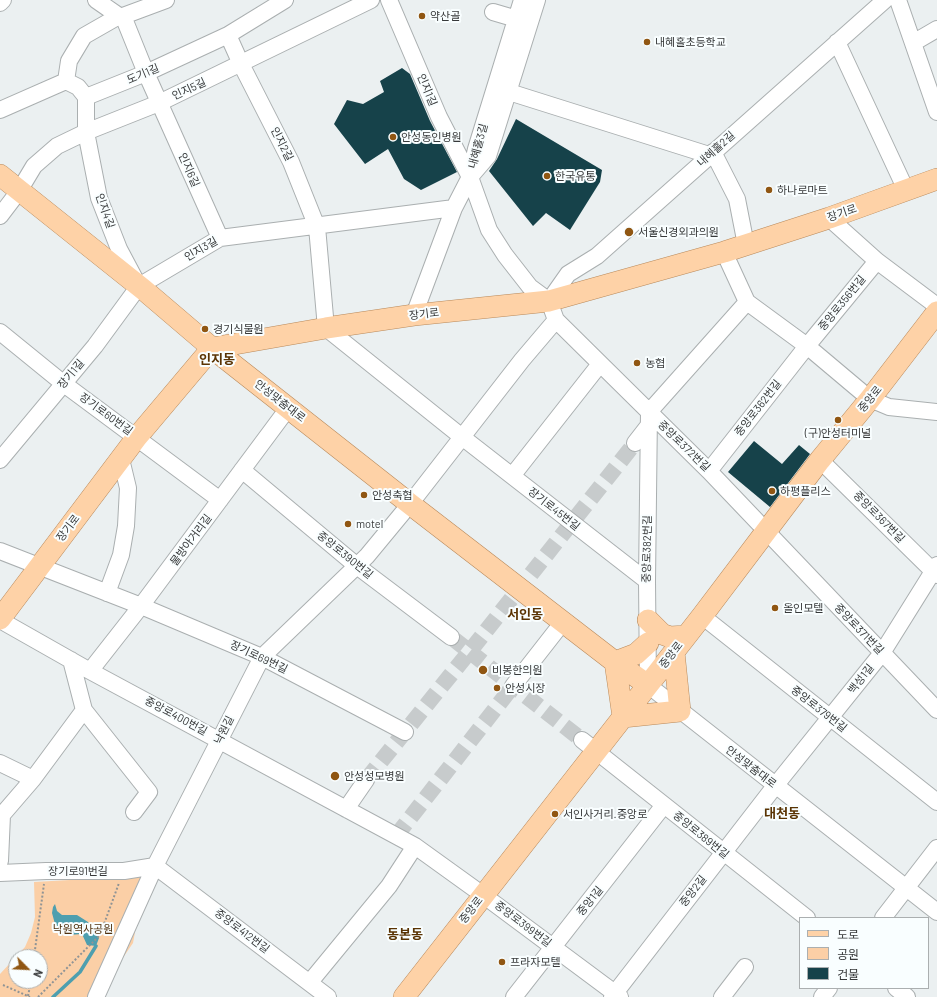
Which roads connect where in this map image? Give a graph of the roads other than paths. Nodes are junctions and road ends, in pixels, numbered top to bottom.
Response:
1 (3, 0) edge
2 (96, 0) edge
3 (129, 0) edge
4 (134, 0) edge
5 (166, 0) edge
6 (285, 0) edge
7 (371, 0) edge
8 (389, 0) edge
9 (522, 0) edge
10 (537, 0) edge
11 (885, 0) edge
12 (898, 0) edge
13 (0, 4) edge
14 (493, 12) dead end
15 (121, 16) junction
16 (523, 21) junction
17 (937, 29) edge
18 (228, 35) junction
19 (837, 42) junction
20 (913, 43) junction
21 (241, 64) junction
22 (146, 73) junction
23 (66, 81) junction
24 (509, 92) junction
25 (86, 97) junction
26 (159, 103) junction
27 (0, 110) edge
28 (937, 112) edge
29 (86, 132) junction
30 (711, 154) junction
31 (0, 175) edge
32 (470, 177) junction
33 (937, 179) edge
34 (906, 190) junction
35 (20, 191) junction
36 (454, 208) junction
37 (0, 216) edge
38 (829, 218) junction
39 (317, 227) junction
40 (220, 238) junction
41 (746, 245) junction
42 (724, 252) junction
43 (877, 260) junction
44 (139, 286) junction
45 (549, 301) junction
46 (747, 302) junction
47 (937, 306) edge
48 (937, 312) edge
49 (414, 315) junction
50 (556, 320) junction
51 (326, 328) junction
52 (192, 330) junction
53 (0, 332) edge
54 (253, 340) junction
55 (807, 346) junction
56 (212, 348) junction
57 (600, 364) junction
58 (195, 369) junction
59 (248, 375) junction
60 (64, 384) junction
61 (870, 399) junction
62 (289, 407) junction
63 (937, 412) edge
64 (649, 419) junction
65 (137, 437) junction
66 (462, 437) junction
67 (635, 443) tunnel mouth
68 (121, 459) junction
69 (0, 460) edge
70 (820, 460) junction
71 (242, 470) junction
72 (709, 471) junction
73 (512, 476) junction
74 (220, 500) junction
75 (410, 504) junction
76 (765, 531) junction
77 (0, 550) edge
78 (39, 566) junction
79 (357, 566) junction
80 (936, 571) edge
81 (647, 581) junction
82 (107, 593) junction
83 (141, 606) junction
84 (702, 616) junction
85 (0, 619) edge
86 (648, 620) junction
87 (564, 622) junction
88 (686, 636) junction
89 (451, 637) tunnel mouth
90 (648, 643) junction
91 (674, 652) junction
92 (882, 653) junction
93 (262, 657) junction
94 (71, 660) junction
95 (615, 662) junction
96 (90, 671) junction
97 (648, 685) junction
98 (513, 686) tunnel mouth
99 (84, 710) junction
100 (937, 710) edge
101 (680, 711) junction
102 (623, 717) junction
103 (831, 718) junction
104 (405, 732) dead end
105 (219, 740) junction
106 (589, 745) junction
107 (0, 762) edge
108 (33, 779) junction
109 (366, 780) tunnel mouth
110 (775, 786) junction
111 (937, 802) edge
112 (664, 805) junction
113 (346, 808) junction
114 (134, 812) dead end
115 (415, 846) junction
116 (937, 848) edge
117 (723, 852) junction
118 (0, 861) edge
119 (155, 866) junction
120 (0, 873) edge
121 (906, 887) junction
122 (483, 895) junction
123 (937, 912) edge
124 (806, 917) edge
125 (885, 917) edge
126 (553, 947) junction
127 (745, 967) dead end
128 (310, 982) junction
129 (828, 989) edge
130 (897, 989) edge
131 (616, 996) edge
132 (96, 997) edge
133 (328, 997) edge
134 (404, 997) edge
135 (514, 997) edge
136 (722, 997) edge
137 (822, 997) edge
138 (907, 997) edge

1 - 13 street
2 - 15 street
3 - 15 street
4 - 15 street
5 - 15 street
6 - 18 street, 도기1길
7 - 21 street, 인지5길
8 - 32 street, 인지1길
9 - 16 street, 내혜홀3길
10 - 16 street, 내혜홀3길
11 - 19 street, 내혜홀2길
12 - 20 street
14 - 16 street
15 - 22 street, 인지6길
15 - 23 street
16 - 24 street, 내혜홀3길
16 - 32 street, 내혜홀3길
17 - 20 street
18 - 21 street, 인지2길
18 - 22 street, 도기1길
19 - 30 street, 내혜홀2길
19 - 34 street
20 - 28 street
21 - 26 street, 인지5길
21 - 39 street, 인지2길
22 - 25 street, 도기1길
22 - 26 street, 인지6길
23 - 25 street
23 - 27 street
24 - 30 street
24 - 32 street, 내혜홀3길
25 - 29 street, 인지4길
26 - 29 street, 인지5길
26 - 40 street, 인지6길
29 - 35 street, 인지5길
29 - 44 street, 인지4길
30 - 41 street
30 - 45 street, 내혜홀2길
31 - 35 main road, 안성맞춤대로
32 - 36 street
32 - 45 street, 인지1길
33 - 34 main road, 장기로
34 - 38 main road, 장기로
35 - 37 street, 인지5길
35 - 44 main road, 안성맞춤대로
36 - 39 street
36 - 49 street
38 - 41 main road, 장기로
38 - 43 street
39 - 40 street, 인지3길
39 - 51 street, 인지2길
40 - 44 street, 인지3길
41 - 42 main road, 장기로
42 - 45 main road, 장기로
42 - 46 street
43 - 47 street
43 - 55 street, 중앙로356번길
44 - 52 main road, 안성맞춤대로
44 - 60 street, 장기1길
45 - 49 main road, 장기로
45 - 50 street, 중앙로372번길
46 - 55 street
46 - 64 street
48 - 61 main road, 중앙로
49 - 51 main road, 장기로
50 - 57 street, 중앙로372번길
50 - 66 street
51 - 54 main road, 장기로
51 - 66 street, 장기로45번길
52 - 54 main road
52 - 56 main road, 안성맞춤대로
52 - 58 main road
53 - 60 street, 장기로60번길
54 - 56 main road, 장기로
54 - 59 main road
55 - 61 street
55 - 72 street, 중앙로362번길
56 - 58 main road, 장기로
56 - 59 main road, 안성맞춤대로
57 - 64 street, 중앙로372번길
57 - 73 street
58 - 65 main road, 장기로
59 - 62 main road, 안성맞춤대로
60 - 65 street, 장기로60번길
60 - 69 street, 장기1길
61 - 63 street
61 - 70 main road, 중앙로
62 - 71 street, 물방아거리길
62 - 75 main road, 안성맞춤대로
64 - 67 street
64 - 72 street, 중앙로372번길
64 - 81 street, 중앙로382번길
65 - 68 main road, 장기로
65 - 74 street
66 - 73 street, 장기로45번길
66 - 75 street
68 - 78 main road, 장기로
68 - 82 street
70 - 76 main road, 중앙로
70 - 80 street, 중앙로367번길
71 - 74 street, 물방아거리길
71 - 79 street, 중앙로390번길
72 - 76 street, 중앙로372번길
73 - 81 street, 장기로45번길
74 - 83 street, 물방아거리길
75 - 79 street, 낙원길
75 - 87 main road, 안성맞춤대로
76 - 84 main road, 중앙로
76 - 92 street, 중앙로371번길
77 - 78 street
78 - 82 street, 장기로69번길
78 - 85 main road, 장기로
79 - 89 street, 중앙로390번길
79 - 93 street, 낙원길
80 - 92 street, 백성1길
81 - 86 street, 중앙로382번길
82 - 83 street, 장기로69번길
83 - 93 street, 장기로69번길
83 - 96 street, 물방아거리길
84 - 88 main road, 중앙로
84 - 103 street, 중앙로379번길
85 - 94 street, 중앙로400번길
86 - 88 main road
86 - 90 street, 중앙로382번길
87 - 95 main road, 안성맞춤대로
87 - 98 street
88 - 91 main road, 중앙로
90 - 95 main road
90 - 97 street, 중앙로382번길
91 - 97 main road, 중앙로
91 - 101 main road
92 - 100 street, 중앙로371번길
92 - 103 street, 백성1길
93 - 104 street, 장기로69번길
93 - 105 street, 낙원길
94 - 96 street, 중앙로400번길
94 - 99 street
95 - 97 main road, 안성맞춤대로
95 - 102 main road
96 - 105 street, 중앙로400번길
97 - 101 street, 안성맞춤대로
97 - 102 main road, 중앙로
99 - 108 street
99 - 114 street
101 - 102 main road
101 - 110 street, 안성맞춤대로
102 - 106 main road, 중앙로
103 - 110 street, 백성1길
103 - 111 street, 중앙로379번길
105 - 113 street, 중앙로400번길
105 - 119 street, 낙원길
106 - 112 street, 중앙로389번길
106 - 122 main road, 중앙로
107 - 108 street
108 - 118 street
109 - 113 street
110 - 117 street, 중앙2길
110 - 121 street, 안성맞춤대로
112 - 117 street, 중앙로389번길
112 - 126 street, 중앙1길
113 - 115 street, 중앙로400번길
115 - 122 street, 중앙로400번길
115 - 128 street
116 - 121 street
117 - 124 street, 중앙로389번길
117 - 131 street, 중앙2길
119 - 120 street, 장기로91번길
119 - 128 street, 중앙로412번길
119 - 132 street, 낙원길
121 - 123 street, 안성맞춤대로
121 - 125 street
122 - 126 street, 중앙로399번길
122 - 134 main road, 중앙로
126 - 131 street, 중앙로399번길
126 - 135 street, 중앙1길
127 - 136 street
128 - 133 street, 중앙로412번길
129 - 137 street
130 - 138 street

